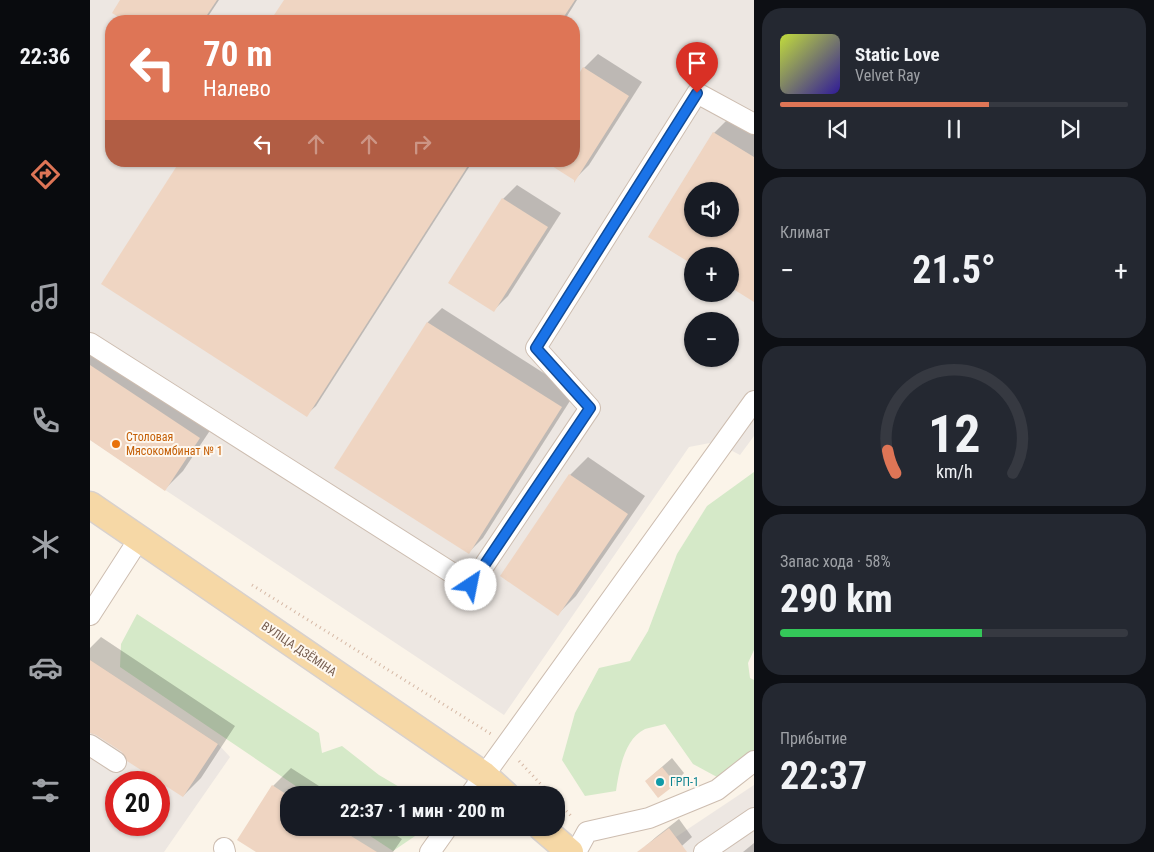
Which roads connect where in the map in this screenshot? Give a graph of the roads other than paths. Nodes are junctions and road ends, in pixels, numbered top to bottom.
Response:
1 (754, 124) edge
2 (90, 343) edge
3 (754, 401) edge
4 (90, 505) edge
5 (139, 539) junction
6 (90, 614) edge
7 (90, 745) edge
8 (754, 761) edge
9 (116, 762) dead end
10 (477, 785) edge
11 (754, 818) edge
12 (441, 836) edge
13 (551, 836) edge
14 (430, 852) edge
15 (570, 852) edge
16 (576, 852) edge
17 (704, 852) edge

1 - 2 lane
3 - 10 lane
4 - 5 main road, ВУЛІЦА ДЗЁМІНА
5 - 6 lane
5 - 10 main road, ВУЛІЦА ДЗЁМІНА
7 - 9 lane
8 - 16 lane
11 - 17 lane
12 - 14 lane
13 - 15 main road

